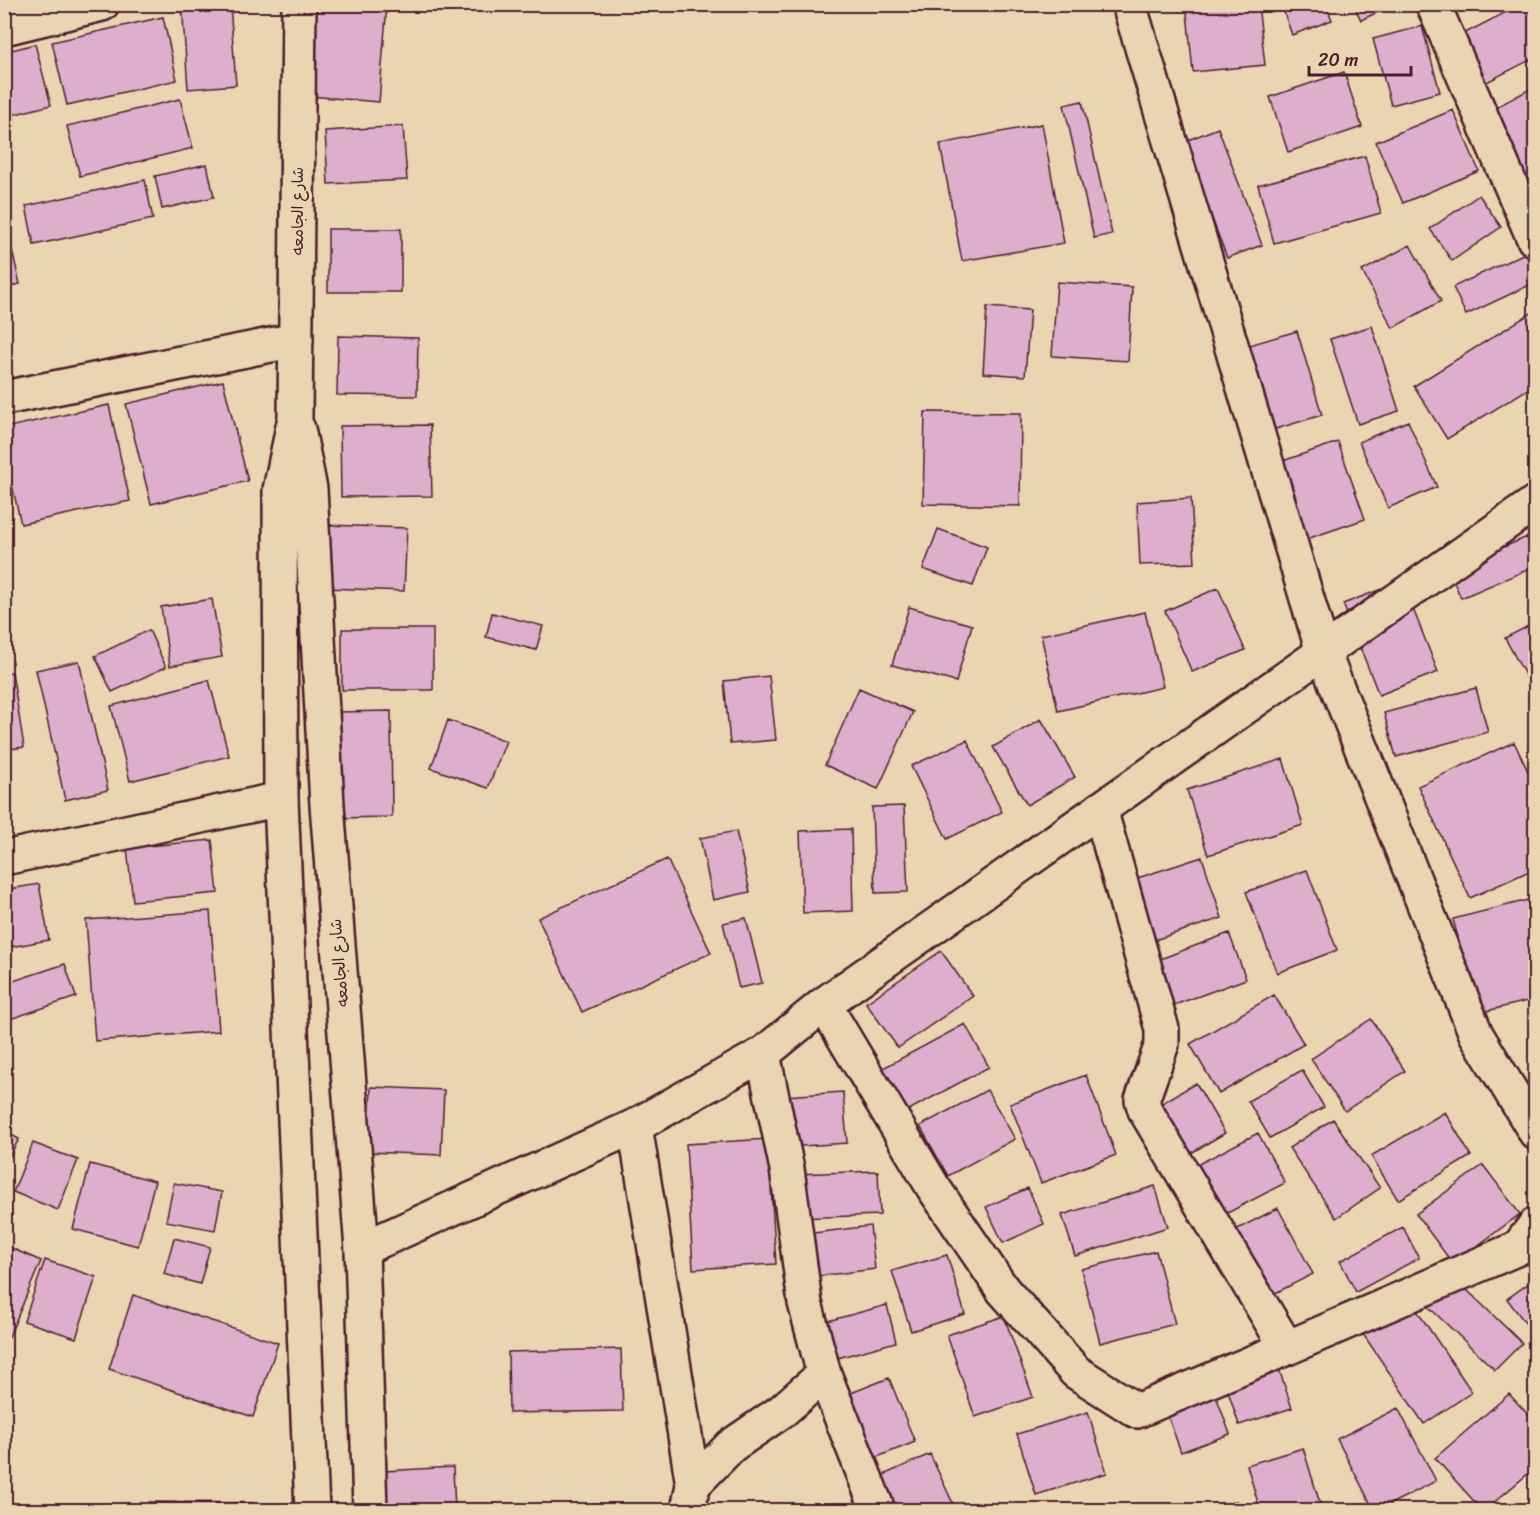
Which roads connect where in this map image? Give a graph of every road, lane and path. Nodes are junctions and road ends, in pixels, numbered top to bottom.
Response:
1 (102, 4) edge
2 (299, 4) edge
3 (1129, 4) edge
4 (1433, 4) edge
5 (4, 28) edge
6 (1534, 239) dead end
7 (296, 340) junction
8 (4, 398) edge
9 (295, 417) junction
10 (1536, 502) edge
11 (1323, 652) junction
12 (281, 800) junction
13 (1100, 809) junction
14 (4, 858) edge
15 (824, 1004) junction
16 (763, 1054) junction
17 (635, 1126) junction
18 (1536, 1133) edge
19 (1536, 1224) edge
20 (362, 1250) junction
21 (1287, 1348) junction
22 (824, 1374) junction
23 (690, 1498) edge
24 (312, 1510) edge
25 (370, 1510) edge
26 (878, 1510) edge

1 - 5 street
2 - 7 street, شارع الجامعه
3 - 11 street
4 - 6 street
7 - 8 street
7 - 9 street, شارع الجامعه
9 - 12 street, شارع الجامعه
9 - 20 street, شارع الجامعه
10 - 11 street
11 - 13 street
11 - 18 street
12 - 14 street
12 - 24 street, شارع الجامعه
13 - 15 street
13 - 21 street
15 - 16 street
15 - 21 street
16 - 17 street
16 - 22 street
17 - 20 street
17 - 23 street
19 - 21 street
20 - 25 street, شارع الجامعه
22 - 23 street
22 - 26 street

